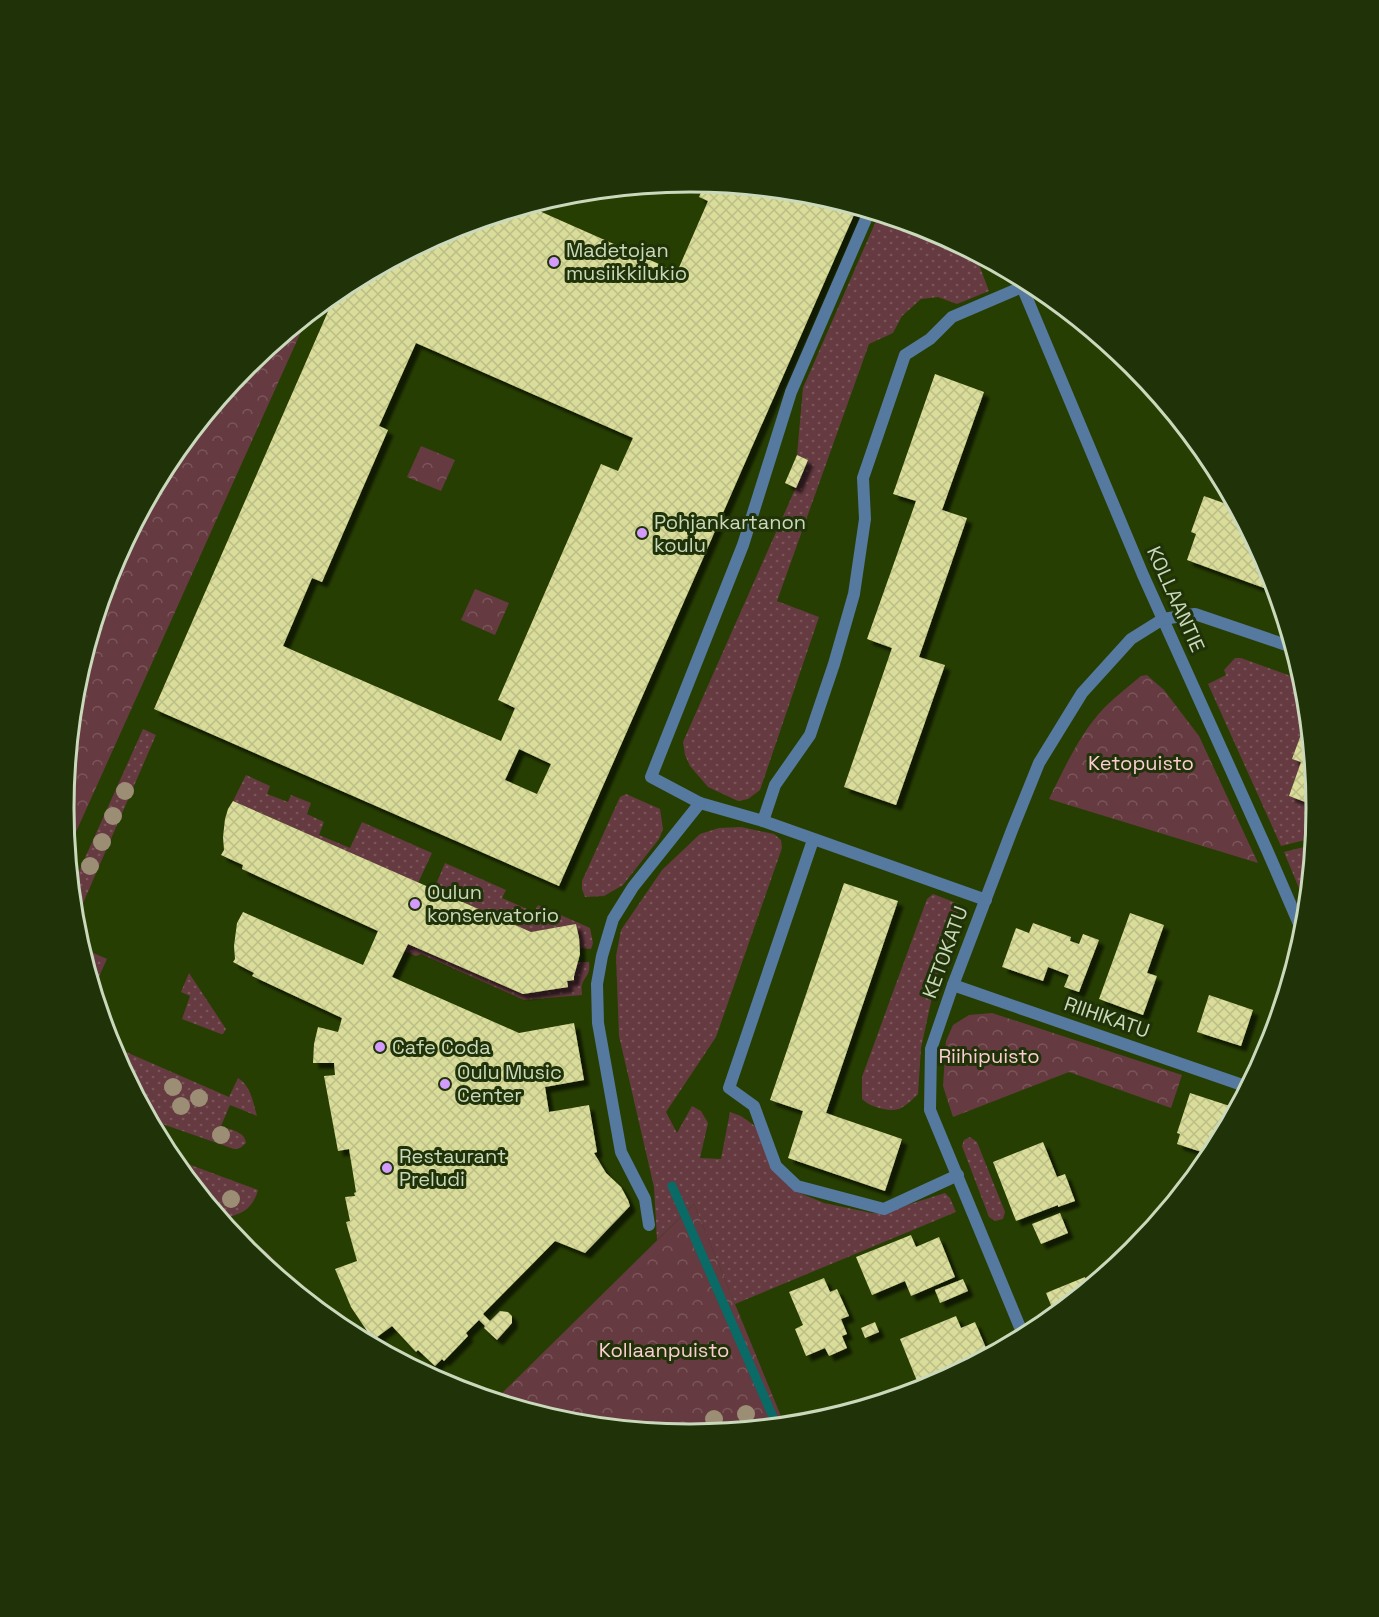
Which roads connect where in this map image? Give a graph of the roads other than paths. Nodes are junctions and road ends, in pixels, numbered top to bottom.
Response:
1 (866, 218) edge
2 (1014, 285) edge
3 (1024, 291) edge
4 (1162, 619) junction
5 (1283, 644) edge
6 (700, 803) junction
7 (763, 821) junction
8 (813, 840) junction
9 (986, 900) junction
10 (1296, 916) edge
11 (953, 985) junction
12 (1240, 1084) edge
13 (958, 1175) junction
14 (649, 1225) dead end
15 (1020, 1328) edge

1 - 6 street
2 - 7 street
3 - 4 street, KOLLAANTIE
4 - 5 street
4 - 9 street, KETOKATU
4 - 10 street, KOLLAANTIE
6 - 7 street
6 - 14 street
7 - 8 street
8 - 9 street
8 - 13 street
9 - 11 street, KETOKATU
11 - 12 street, RIIHIKATU
11 - 13 street, KETOKATU
13 - 15 street, KETOKATU

